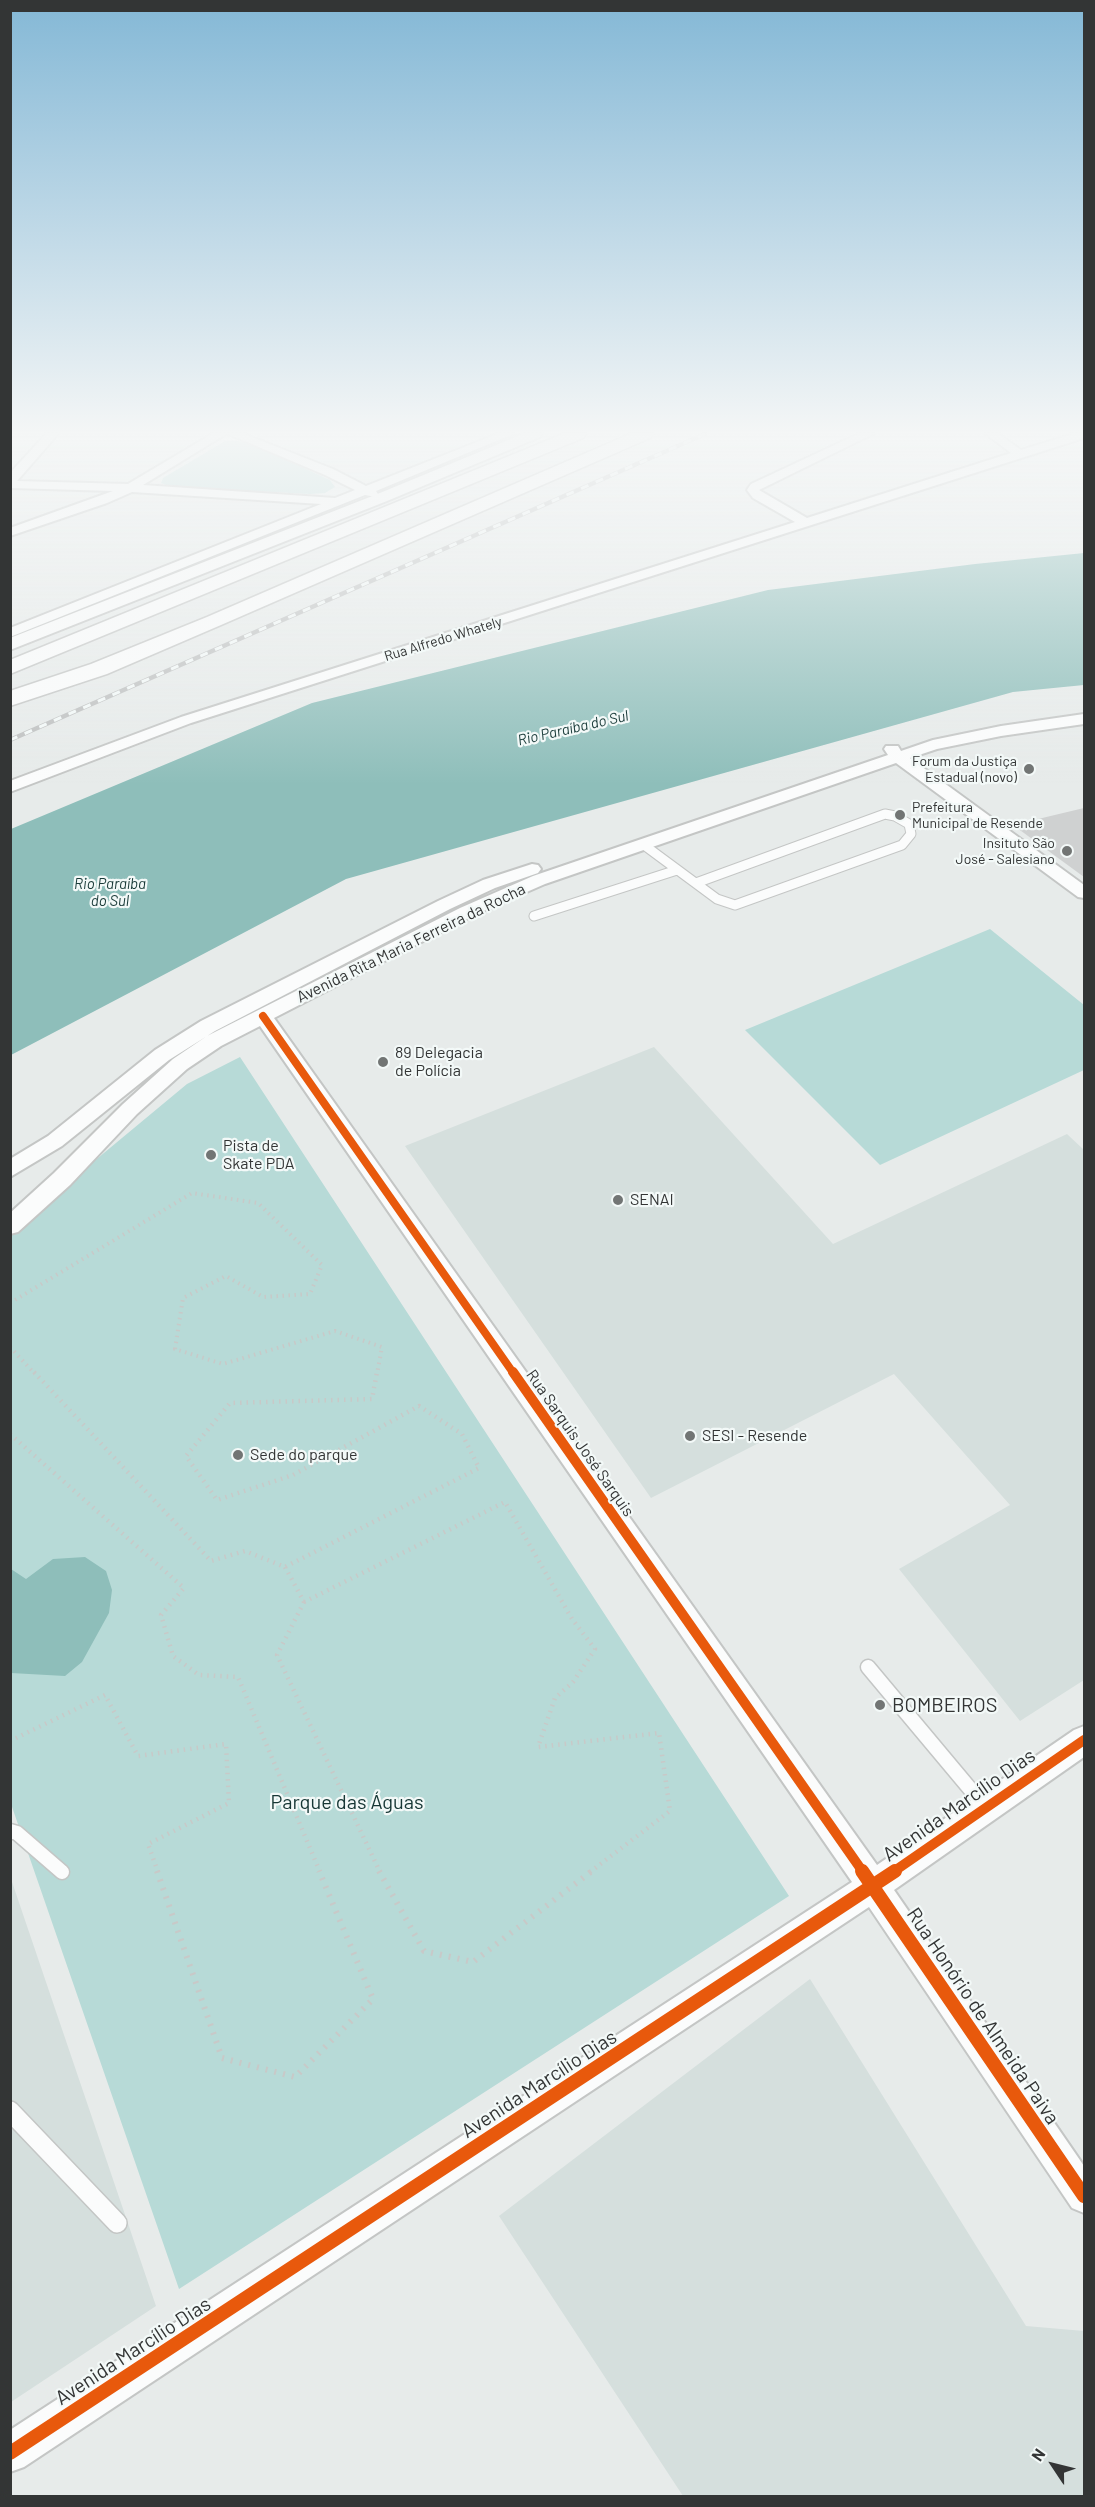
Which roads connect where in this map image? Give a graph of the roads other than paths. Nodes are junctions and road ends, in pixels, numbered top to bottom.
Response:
1 (214, 551) edge
2 (235, 551) edge
3 (294, 551) edge
4 (321, 551) edge
5 (371, 551) edge
6 (719, 551) edge
7 (10, 633) edge
8 (10, 645) edge
9 (10, 668) edge
10 (10, 682) edge
11 (10, 699) edge
12 (1084, 708) edge
13 (1084, 719) edge
14 (895, 753) junction
15 (10, 787) edge
16 (644, 844) junction
17 (677, 870) junction
18 (696, 883) junction
19 (1084, 893) edge
20 (534, 916) dead end
21 (263, 1016) junction
22 (10, 1169) edge
23 (10, 1226) edge
24 (868, 1666) dead end
25 (1084, 1740) edge
26 (986, 1808) junction
27 (10, 1831) edge
28 (62, 1872) dead end
29 (873, 1887) junction
30 (10, 2111) edge
31 (1084, 2196) edge
32 (117, 2223) dead end
33 (10, 2453) edge

1 - 7 street
2 - 8 street
3 - 9 highway
4 - 10 highway
5 - 11 highway
6 - 15 street, Rua Alfredo Whately
12 - 14 street, Avenida Rita Maria Ferreira da Rocha
13 - 14 street, Avenida Rita Maria Ferreira da Rocha
14 - 16 street, Avenida Rita Maria Ferreira da Rocha
14 - 19 street
14 - 22 street, Avenida Rita Maria Ferreira da Rocha
16 - 17 lane
16 - 21 street, Avenida Rita Maria Ferreira da Rocha
17 - 18 lane
17 - 20 lane
18 - 18 lane
21 - 23 street, Avenida Rita Maria Ferreira da Rocha
21 - 29 street, Rua Sarquis José Sarquis
24 - 26 lane
25 - 26 street, Avenida Marcílio Dias
26 - 29 street, Avenida Marcílio Dias
27 - 28 lane
29 - 31 street, Rua Honório de Almeida Paiva
29 - 33 street, Avenida Marcílio Dias
30 - 32 lane

